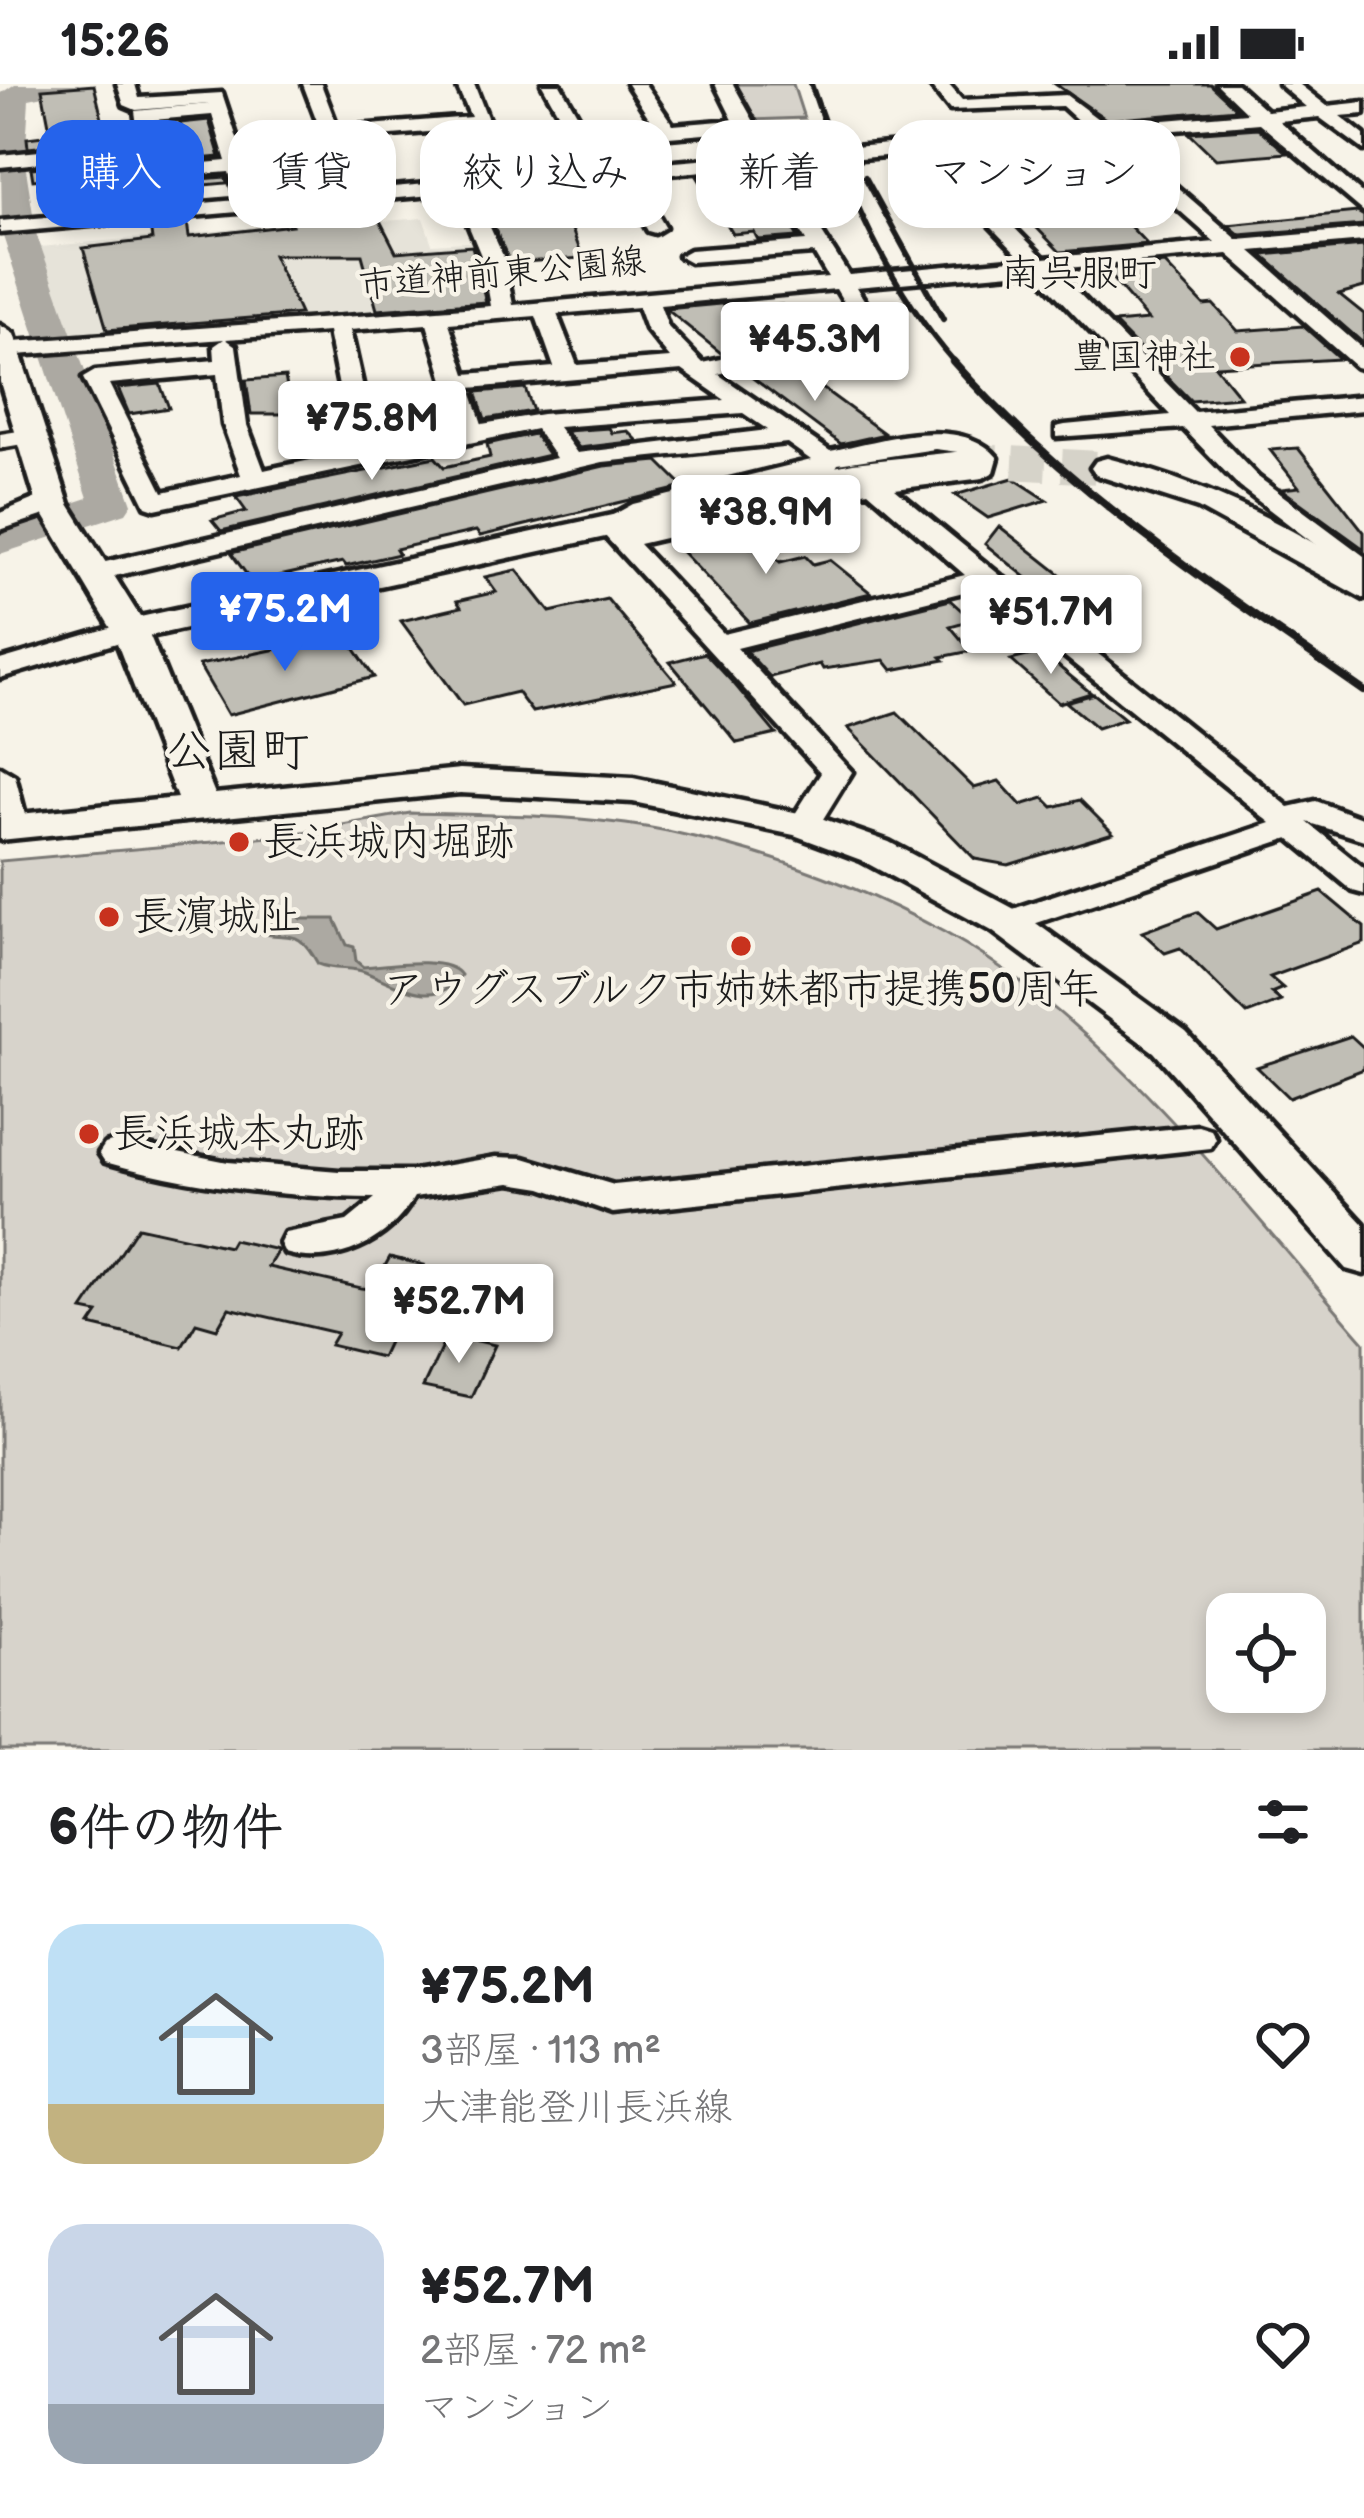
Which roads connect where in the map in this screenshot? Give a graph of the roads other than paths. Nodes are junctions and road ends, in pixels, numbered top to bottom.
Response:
1 (126, 84) edge
2 (312, 84) edge
3 (465, 84) edge
4 (551, 84) edge
5 (636, 84) edge
6 (724, 84) edge
7 (938, 84) edge
8 (1226, 84) edge
9 (1288, 84) edge
10 (1364, 108) edge
11 (218, 109) junction
12 (1324, 112) junction
13 (1264, 117) junction
14 (480, 120) edge
15 (571, 120) edge
16 (660, 120) edge
17 (742, 120) edge
18 (1088, 120) edge
19 (1180, 125) edge
20 (420, 127) edge
21 (228, 141) edge
22 (1364, 144) edge
23 (0, 161) edge
24 (1180, 200) edge
25 (1364, 206) edge
26 (36, 224) edge
27 (0, 227) edge
28 (480, 228) edge
29 (810, 228) edge
30 (1003, 228) edge
31 (1364, 236) edge
32 (820, 246) junction
33 (1233, 247) junction
34 (690, 256) dead end
35 (1039, 265) junction
36 (842, 282) junction
37 (646, 298) junction
38 (544, 309) junction
39 (503, 312) junction
40 (436, 316) junction
41 (338, 324) junction
42 (224, 332) junction
43 (2, 341) edge
44 (85, 359) junction
45 (1364, 362) edge
46 (226, 366) junction
47 (693, 368) junction
48 (568, 373) junction
49 (458, 382) junction
50 (1364, 403) edge
51 (751, 405) junction
52 (542, 421) junction
53 (1187, 421) junction
54 (1065, 432) dead end
55 (473, 433) junction
56 (793, 435) junction
57 (15, 438) edge
58 (364, 455) junction
59 (826, 459) junction
60 (964, 460) tunnel mouth
61 (571, 462) junction
62 (1107, 468) tunnel mouth
63 (255, 478) junction
64 (874, 484) junction
65 (58, 511) junction
66 (0, 522) edge
67 (614, 533) junction
68 (1364, 569) edge
69 (97, 572) junction
70 (987, 578) junction
71 (1364, 589) edge
72 (130, 630) junction
73 (720, 644) junction
74 (0, 669) edge
75 (0, 776) edge
76 (199, 804) junction
77 (1289, 822) junction
78 (804, 825) junction
79 (1364, 830) edge
80 (4, 835) edge
81 (1364, 884) edge
82 (1007, 922) junction
83 (1198, 1139) dead end
84 (118, 1153) dead end
85 (400, 1184) junction
86 (1356, 1236) edge
87 (299, 1243) dead end

1 - 11 street
2 - 20 street
3 - 14 street
4 - 15 street
5 - 16 street
6 - 17 street
7 - 18 street
8 - 13 street
9 - 12 street
10 - 12 street
11 - 21 street
11 - 23 street
12 - 13 street
12 - 22 street
13 - 19 street
13 - 25 street
24 - 33 street
26 - 27 street
28 - 39 street
29 - 32 street
30 - 35 street
31 - 33 street, 市道神前東公園線
32 - 34 street
32 - 36 street
33 - 35 street, 市道神前東公園線
33 - 45 street
35 - 36 street, 市道神前東公園線
35 - 53 street
36 - 37 street, 市道神前東公園線
36 - 47 street
37 - 38 street, 市道神前東公園線
37 - 47 street
38 - 39 street, 市道神前東公園線
38 - 48 street
39 - 40 street, 市道神前東公園線
40 - 41 street, 市道神前東公園線
40 - 49 street
41 - 42 street, 市道神前東公園線
41 - 58 street
42 - 44 street, 市道神前東公園線
42 - 46 street
43 - 44 street, 市道神前東公園線
43 - 57 main road
44 - 46 street
44 - 63 street
46 - 63 street
47 - 48 street
47 - 51 street
48 - 49 street
49 - 55 street
50 - 53 street
51 - 52 street
51 - 56 street
52 - 55 street
52 - 61 street
53 - 54 street
53 - 68 street
55 - 58 street
56 - 59 street
56 - 61 street
57 - 65 main road
58 - 63 street
59 - 64 street
59 - 67 street
60 - 67 main road
61 - 69 street
62 - 71 main road
64 - 67 street
64 - 70 street
65 - 66 street
65 - 69 main road
67 - 72 main road
67 - 73 street
69 - 72 main road
70 - 73 street
70 - 77 street
72 - 74 street
72 - 76 main road
73 - 78 street
75 - 80 street
76 - 78 main road
76 - 80 main road
76 - 80 main road
77 - 79 street
77 - 81 street
77 - 82 street
78 - 82 main road
82 - 86 main road
83 - 85 street
84 - 85 street
85 - 87 street

